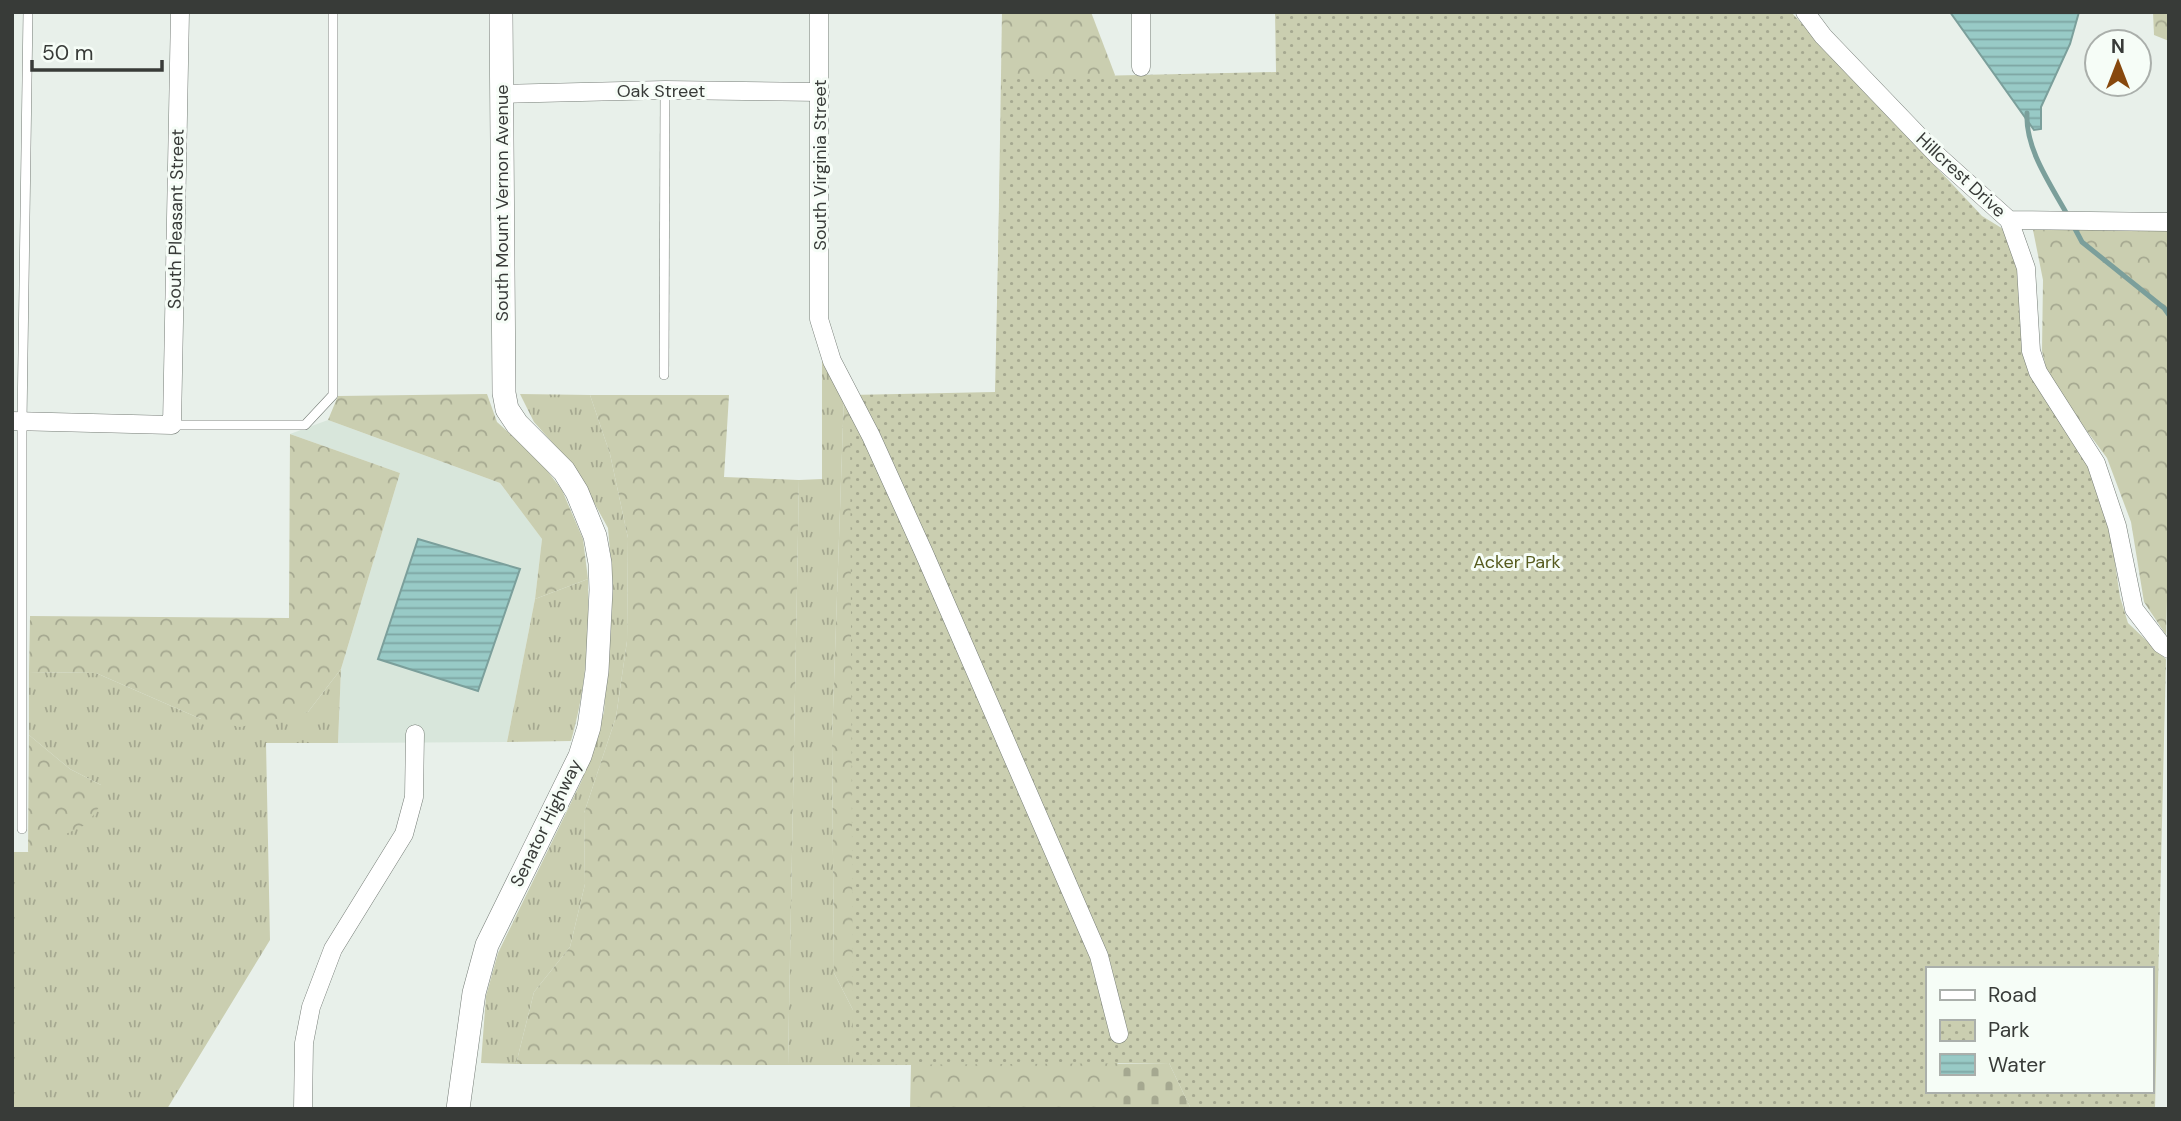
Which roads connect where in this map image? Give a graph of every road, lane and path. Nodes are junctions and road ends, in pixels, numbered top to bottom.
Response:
1 (28, 12) edge
2 (180, 12) edge
3 (333, 12) edge
4 (501, 12) edge
5 (820, 12) edge
6 (1141, 12) edge
7 (1805, 12) edge
8 (1141, 66) dead end
9 (665, 90) junction
10 (820, 92) junction
11 (501, 94) junction
12 (2009, 220) junction
13 (2169, 222) edge
14 (664, 375) dead end
15 (504, 393) joint
16 (17, 421) edge
17 (172, 425) junction
18 (2169, 649) edge
19 (415, 734) dead end
20 (22, 828) dead end
21 (1119, 1034) dead end
22 (303, 1109) edge
23 (457, 1109) edge

1 - 16 lane
2 - 17 street, South Pleasant Street
3 - 17 lane
4 - 11 street, South Mount Vernon Avenue
5 - 10 street, South Virginia Street
6 - 8 street
7 - 12 street, Hillcrest Drive
9 - 10 street, Oak Street
9 - 11 street, Oak Street
9 - 14 lane
10 - 21 street, South Virginia Street
11 - 15 street, South Mount Vernon Avenue
12 - 13 street, Hillcrest Drive
12 - 18 street
15 - 23 street, Senator Highway
16 - 17 street
16 - 20 lane
19 - 22 street

